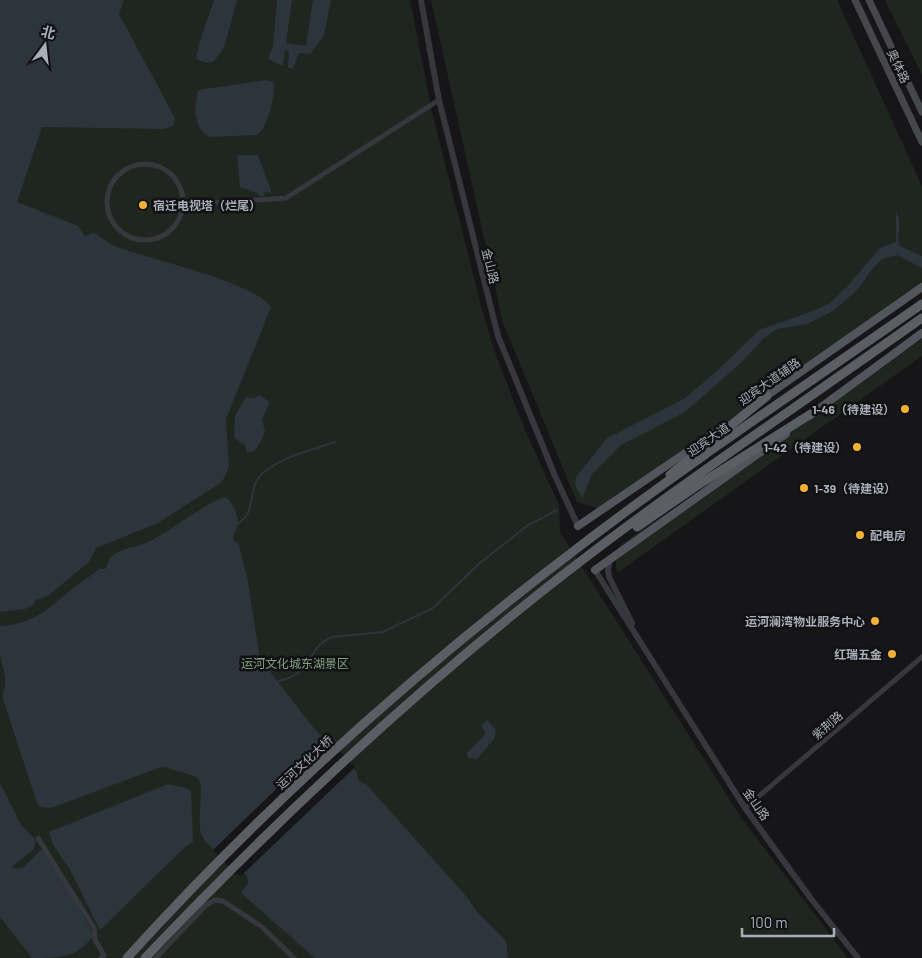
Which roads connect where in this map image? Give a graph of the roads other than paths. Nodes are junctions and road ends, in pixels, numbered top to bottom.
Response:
1 (420, 0) edge
2 (856, 0) edge
3 (869, 0) edge
4 (439, 100) junction
5 (922, 112) edge
6 (922, 142) edge
7 (183, 205) junction
8 (922, 287) edge
9 (922, 304) edge
10 (922, 318) edge
11 (922, 333) edge
12 (767, 396) junction
13 (814, 412) junction
14 (578, 526) joint
15 (610, 560) junction
16 (595, 570) joint
17 (546, 573) junction
18 (560, 578) junction
19 (512, 600) joint
20 (520, 608) joint
21 (649, 655) junction
22 (922, 657) edge
23 (745, 808) junction
24 (38, 838) dead end
25 (104, 957) edge
26 (127, 958) edge
27 (145, 958) edge
28 (156, 958) edge
29 (294, 958) edge
30 (858, 958) edge

1 - 4 street, 金山路
2 - 6 main road, 奥体路
3 - 5 main road, 奥体路
4 - 7 street
4 - 14 street, 金山路
7 - 7 street
8 - 12 main road, 迎宾大道辅路
9 - 17 highway, 迎宾大道
10 - 18 highway, 迎宾大道
11 - 13 main road
12 - 14 main road, 迎宾大道辅路
12 - 17 highway
13 - 15 main road
13 - 18 highway
15 - 16 main road
15 - 21 street, 金山路
16 - 21 street, 金山路
17 - 19 highway, 迎宾大道
18 - 20 highway, 迎宾大道
19 - 26 highway, 运河文化大桥
20 - 27 highway, 运河文化大桥
21 - 23 street, 金山路
22 - 23 street, 紫荆路
23 - 30 street, 金山路
24 - 25 street
28 - 29 street

